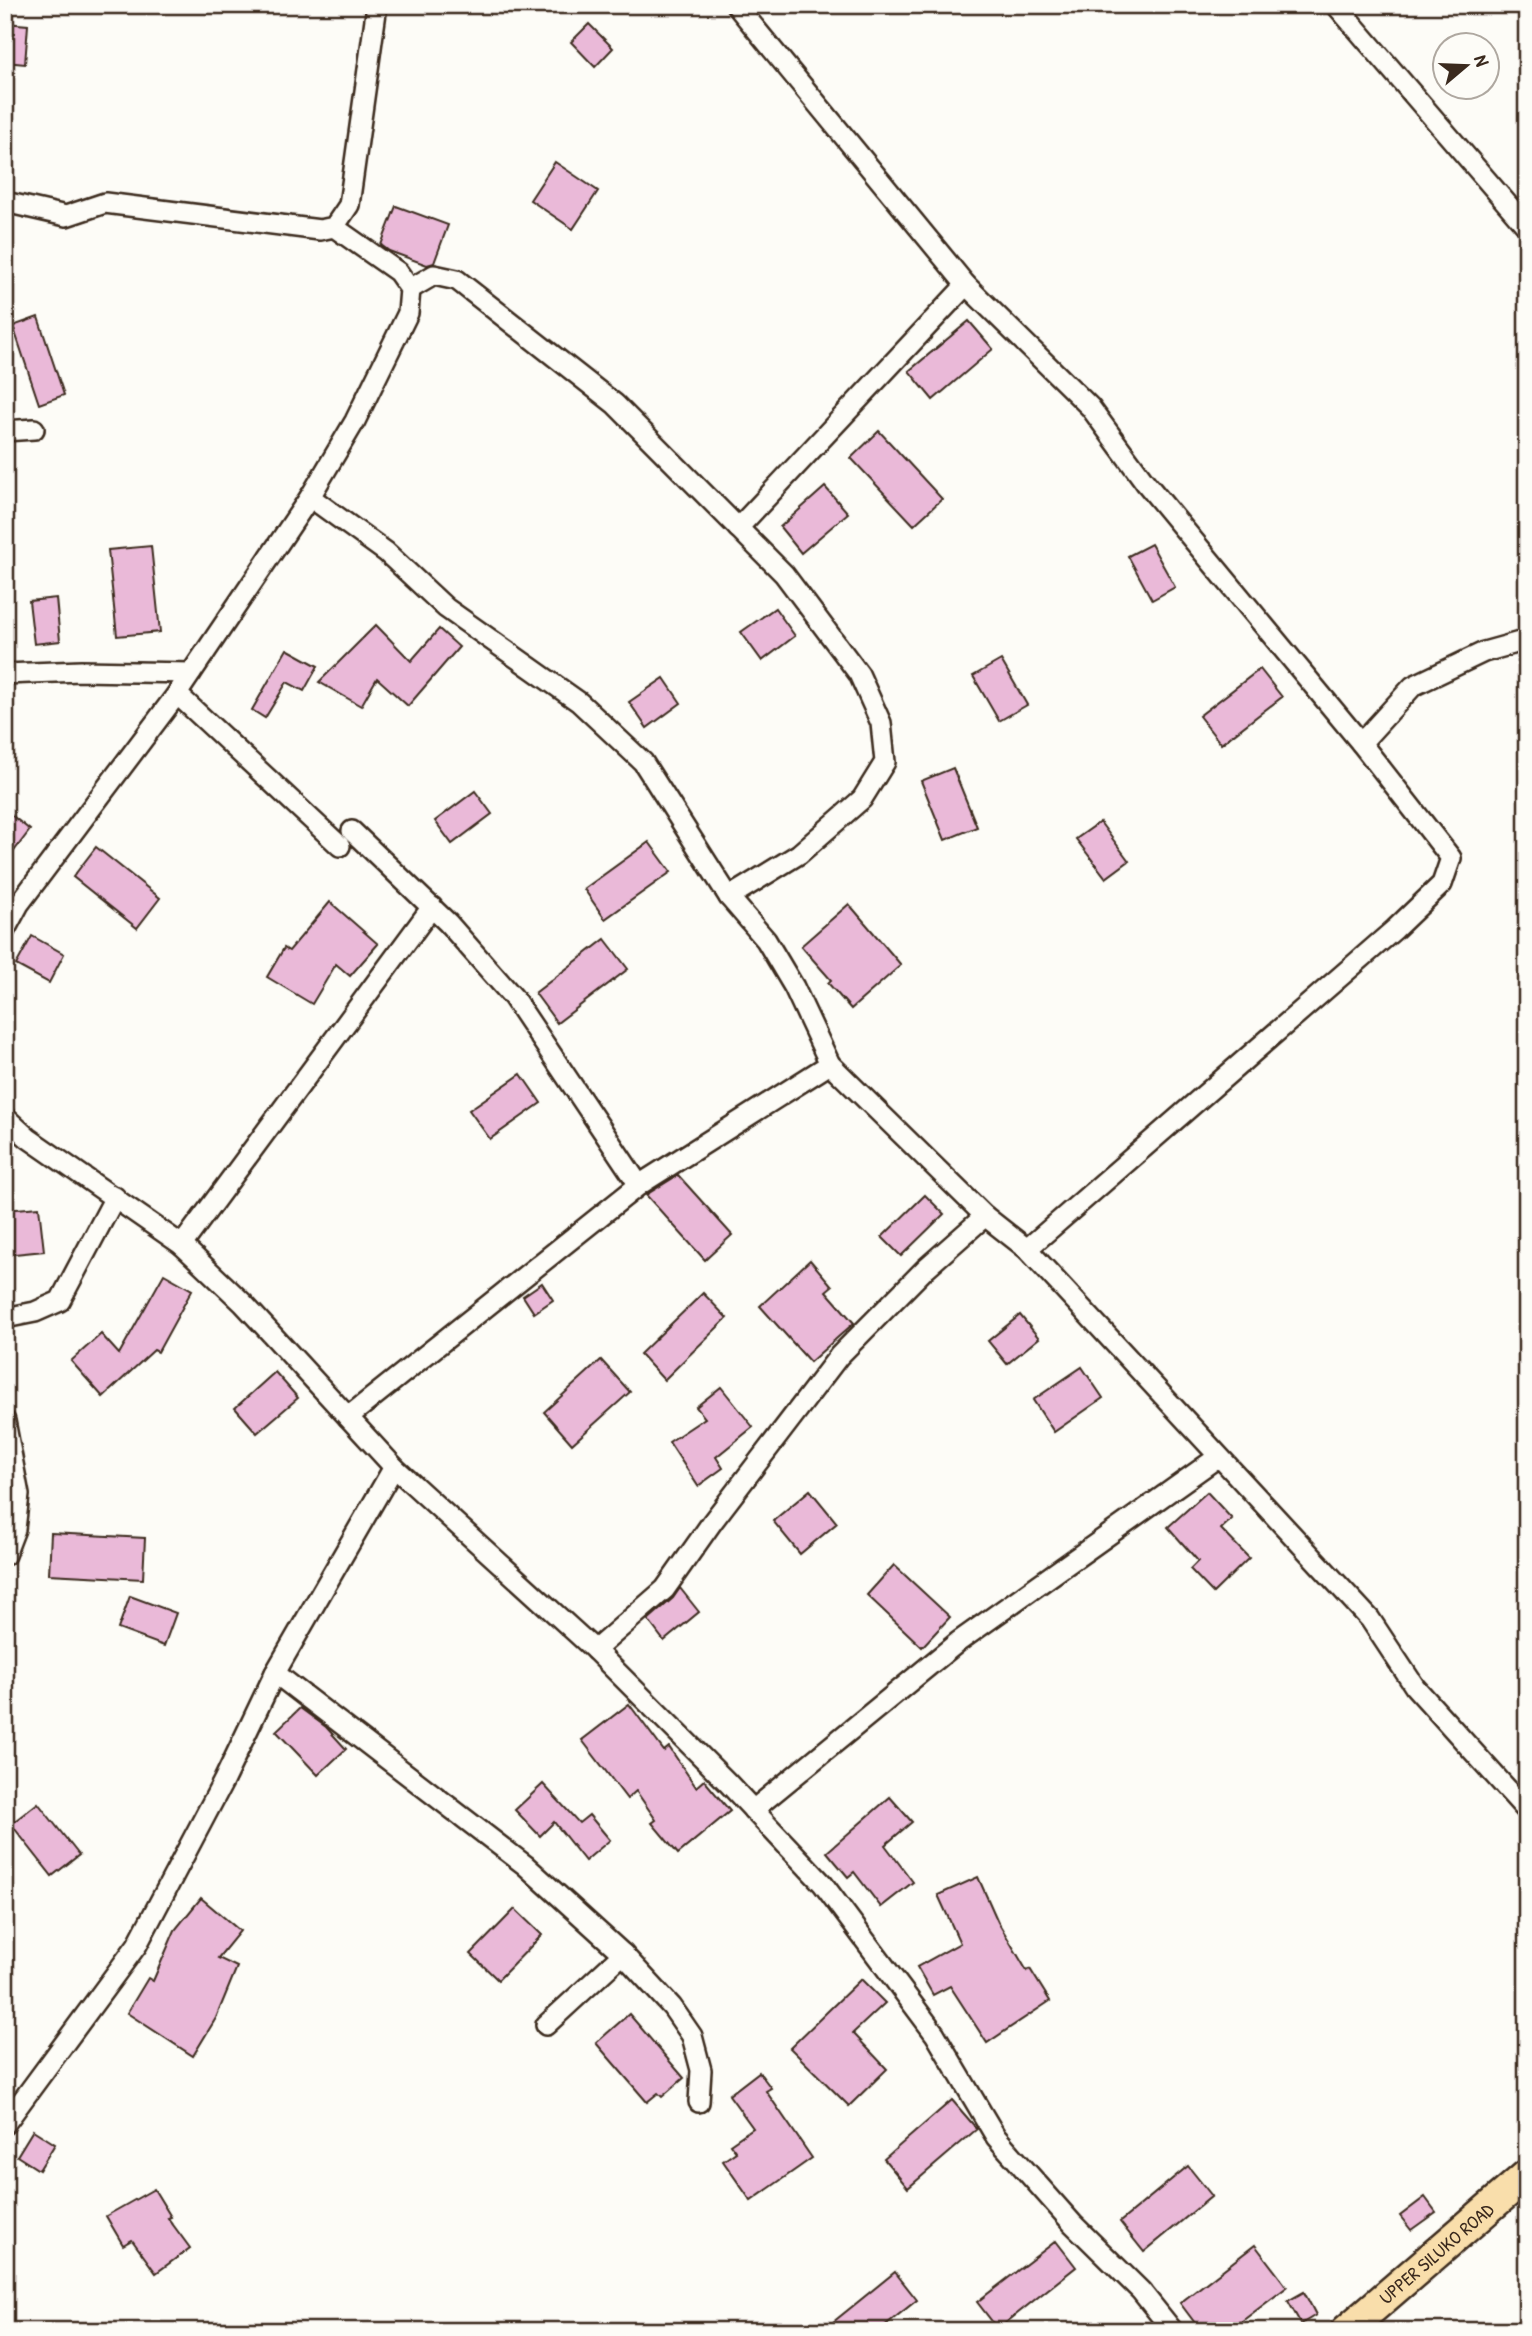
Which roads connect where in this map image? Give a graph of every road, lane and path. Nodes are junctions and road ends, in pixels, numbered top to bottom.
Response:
1 (377, 5) edge
2 (736, 5) edge
3 (1336, 5) edge
4 (5, 202) edge
5 (334, 227) junction
6 (1527, 227) edge
7 (966, 285) junction
8 (410, 289) junction
9 (34, 429) dead end
10 (5, 431) edge
11 (310, 497) junction
12 (738, 528) junction
13 (1527, 640) edge
14 (191, 673) junction
15 (5, 674) edge
16 (177, 694) junction
17 (1361, 743) junction
18 (352, 831) dead end
19 (340, 846) dead end
20 (729, 897) junction
21 (12, 903) edge
22 (432, 907) junction
23 (5, 930) edge
24 (831, 1064) junction
25 (5, 1117) edge
26 (639, 1185) junction
27 (115, 1197) junction
28 (985, 1216) junction
29 (182, 1245) junction
30 (1027, 1249) junction
31 (5, 1318) edge
32 (348, 1417) junction
33 (5, 1421) edge
34 (1218, 1457) junction
35 (394, 1467) junction
36 (5, 1555) edge
37 (595, 1650) junction
38 (275, 1673) junction
39 (752, 1810) junction
40 (1527, 1811) edge
41 (623, 1954) junction
42 (546, 2025) dead end
43 (699, 2102) dead end
44 (5, 2124) edge
45 (1527, 2175) edge
46 (1173, 2331) edge
47 (1346, 2331) edge

1 - 5 street
2 - 7 street
3 - 6 street
4 - 5 street
5 - 8 street
7 - 12 street
7 - 17 street
8 - 11 street
8 - 12 street
9 - 10 street
11 - 14 street
11 - 20 street
12 - 20 street
13 - 17 street
14 - 15 street
14 - 16 street
16 - 19 street
16 - 21 street
17 - 30 street
18 - 22 street
20 - 24 street
21 - 23 street
22 - 26 street
22 - 29 street
24 - 26 street
24 - 28 street
25 - 27 street
26 - 32 street
27 - 29 street
27 - 31 street
28 - 30 street
28 - 37 street
29 - 32 street
30 - 34 street
32 - 35 street
33 - 36 street
34 - 39 street
34 - 40 street
35 - 37 street
35 - 38 street
37 - 39 street
38 - 41 street
38 - 44 street
39 - 46 street
41 - 42 street
41 - 43 street
45 - 47 main road, UPPER SILUKO ROAD

